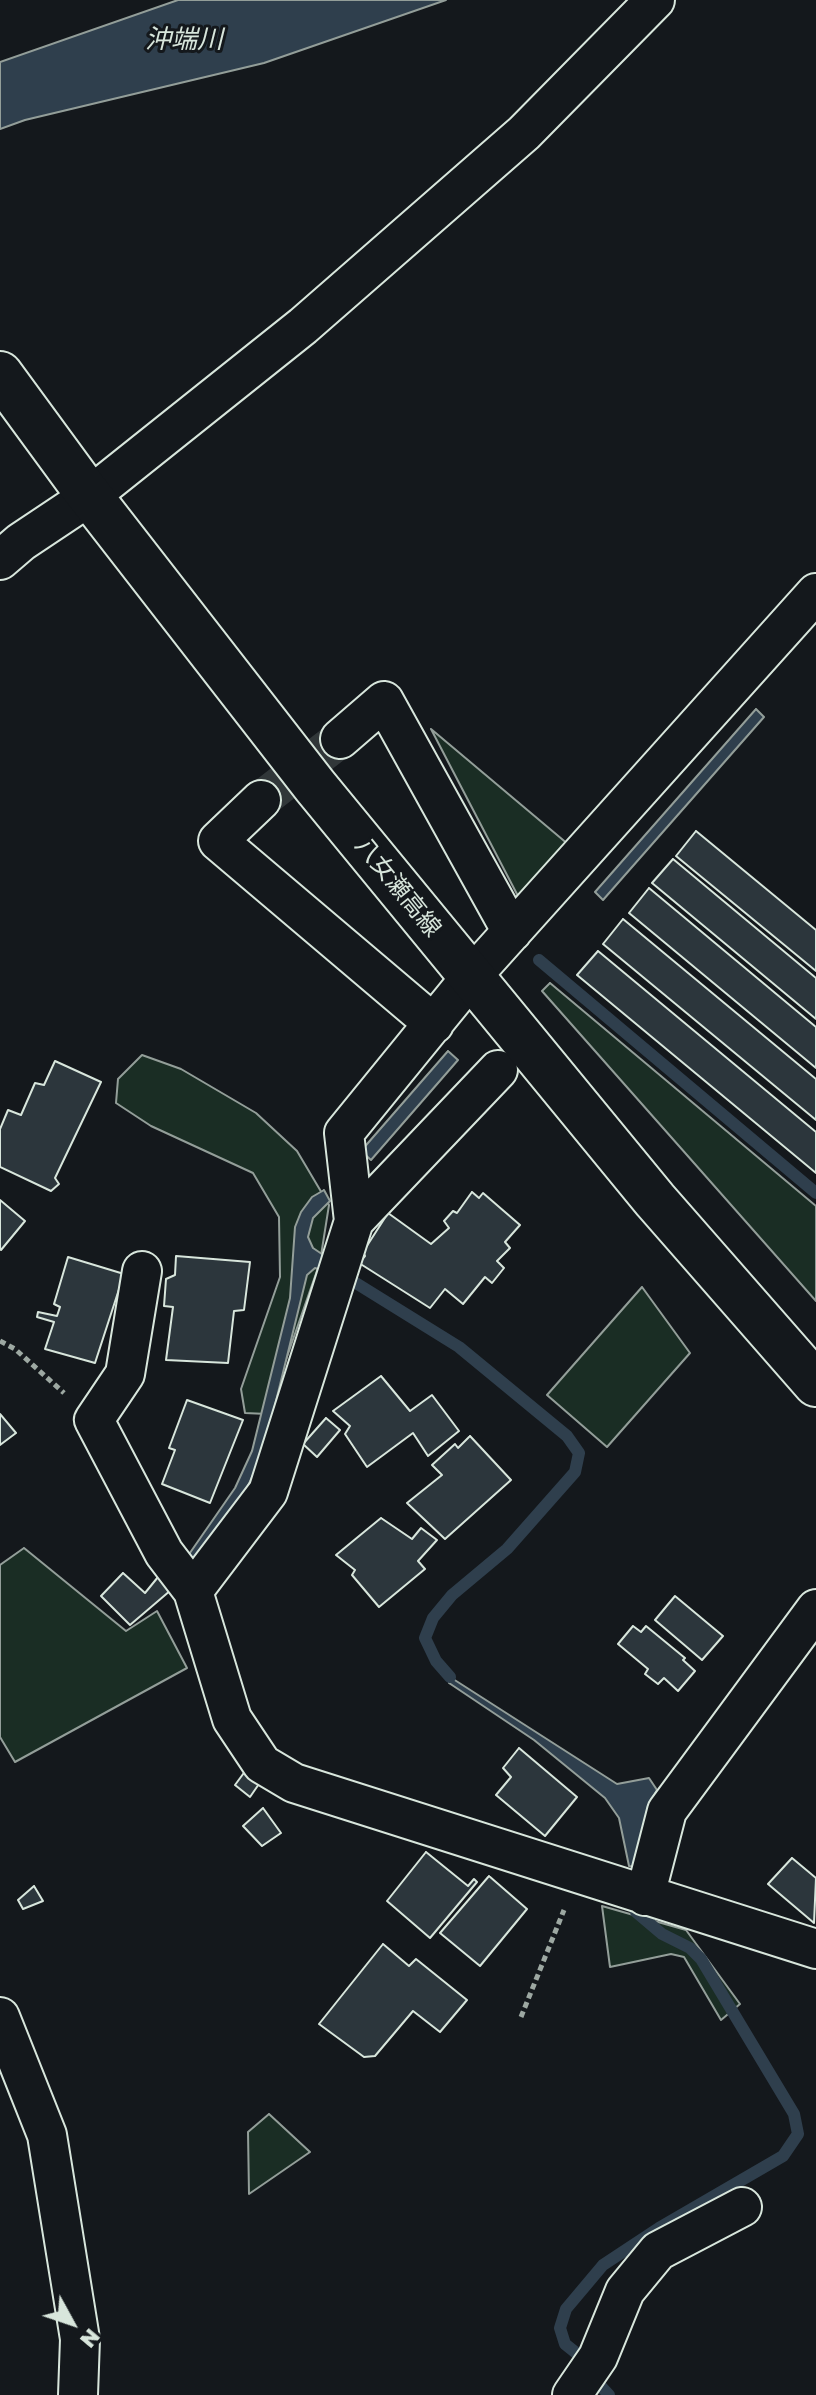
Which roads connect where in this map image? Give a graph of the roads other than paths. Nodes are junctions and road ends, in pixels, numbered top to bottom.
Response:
1 (655, 0) edge
2 (0, 374) edge
3 (86, 491) junction
4 (0, 560) edge
5 (816, 593) edge
6 (340, 739) tunnel mouth
7 (261, 800) tunnel mouth
8 (512, 932) junction
9 (471, 977) junction
10 (434, 1024) junction
11 (498, 1070) dead end
12 (354, 1221) junction
13 (142, 1271) dead end
14 (816, 1384) edge
15 (193, 1591) junction
16 (816, 1609) edge
17 (645, 1896) junction
18 (816, 1949) edge
19 (0, 2017) edge
20 (742, 2207) dead end
21 (78, 2395) edge
22 (572, 2395) edge

1 - 3 street
2 - 3 main road, 八女瀬高線
3 - 4 street
3 - 9 main road, 八女瀬高線
5 - 8 street
6 - 8 street
7 - 10 street
8 - 9 street
9 - 10 street
9 - 14 main road, 八女瀬高線
10 - 12 street
11 - 12 street
12 - 15 street
13 - 15 street
15 - 17 street
16 - 17 street
17 - 18 street
19 - 21 street
20 - 22 street

